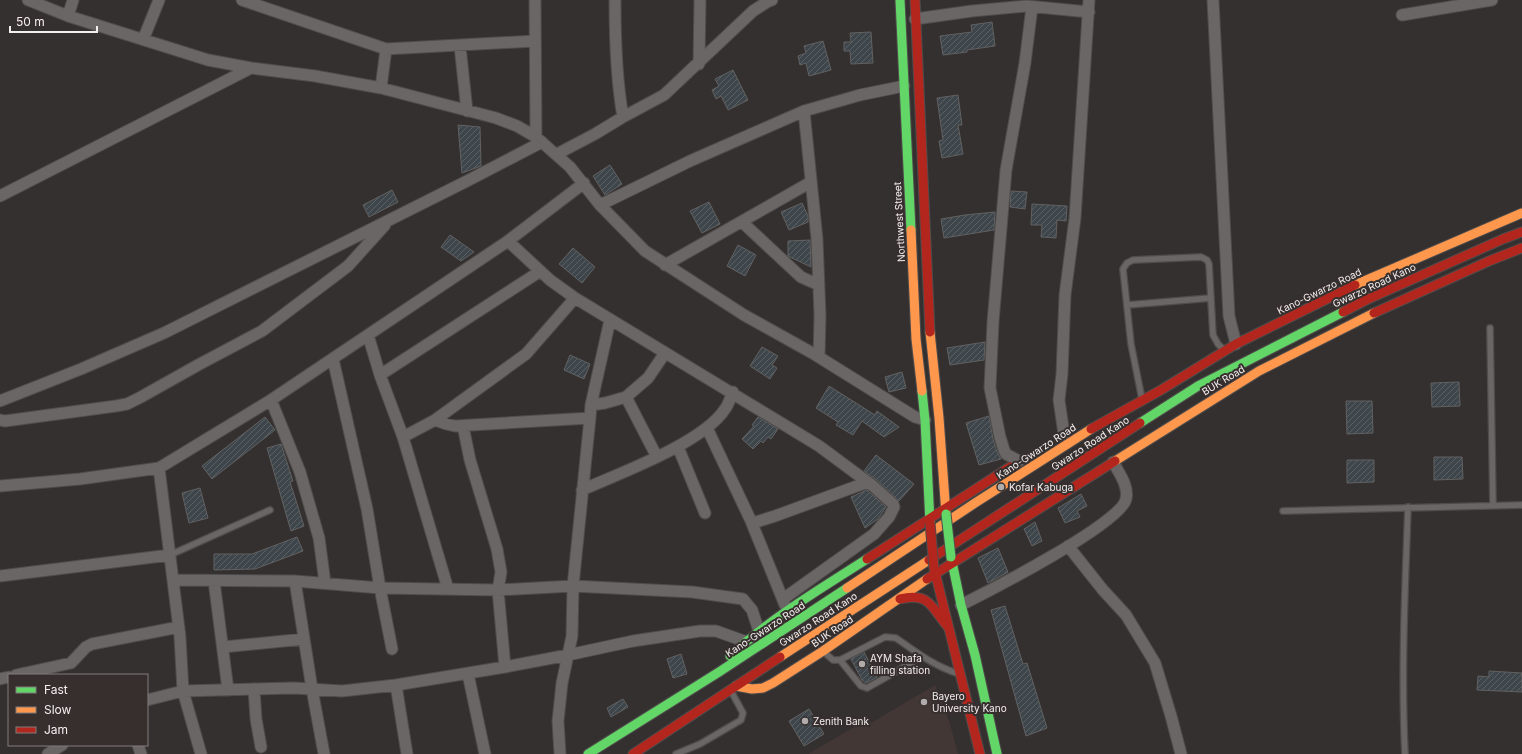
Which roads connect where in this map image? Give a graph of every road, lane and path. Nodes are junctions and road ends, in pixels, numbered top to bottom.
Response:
1 (28, 0) edge
2 (73, 0) edge
3 (159, 0) edge
4 (242, 0) edge
5 (535, 0) edge
6 (615, 0) edge
7 (700, 0) edge
8 (772, 0) edge
9 (900, 0) edge
10 (914, 0) edge
11 (1089, 0) edge
12 (1214, 0) edge
13 (1492, 0) edge
14 (1032, 7) junction
15 (1089, 12) junction
16 (1402, 15) dead end
17 (68, 16) junction
18 (915, 20) junction
19 (143, 40) junction
20 (534, 41) junction
21 (460, 46) junction
22 (386, 49) junction
23 (699, 64) junction
24 (251, 68) junction
25 (904, 86) junction
26 (381, 88) junction
27 (467, 111) junction
28 (804, 111) junction
29 (623, 117) junction
30 (539, 140) junction
31 (557, 154) junction
32 (811, 182) junction
33 (584, 183) junction
34 (0, 196) edge
35 (600, 205) junction
36 (1522, 213) edge
37 (389, 220) junction
38 (742, 222) junction
39 (1522, 232) edge
40 (508, 241) junction
41 (1522, 248) edge
42 (1473, 252) junction
43 (1489, 261) junction
44 (665, 265) junction
45 (540, 272) junction
46 (819, 285) junction
47 (575, 298) junction
48 (1211, 298) junction
49 (1127, 305) junction
50 (610, 320) junction
51 (1490, 328) dead end
52 (368, 335) junction
53 (1236, 344) junction
54 (1225, 351) junction
55 (665, 353) junction
56 (819, 357) junction
57 (332, 359) junction
58 (380, 374) junction
59 (733, 392) junction
60 (1206, 393) junction
61 (1141, 396) junction
62 (626, 397) junction
63 (270, 400) junction
64 (0, 401) edge
65 (591, 405) junction
66 (590, 418) junction
67 (0, 420) edge
68 (435, 420) junction
69 (926, 420) junction
70 (463, 426) junction
71 (707, 428) junction
72 (1064, 434) dead end
73 (403, 437) junction
74 (678, 447) junction
75 (657, 457) junction
76 (1022, 459) joint
77 (1113, 462) junction
78 (159, 468) junction
79 (868, 482) junction
80 (0, 486) edge
81 (582, 490) junction
82 (1493, 505) junction
83 (1522, 505) edge
84 (1408, 508) junction
85 (270, 510) dead end
86 (946, 511) junction
87 (1283, 511) dead end
88 (705, 513) dead end
89 (930, 520) junction
90 (751, 521) junction
91 (1068, 546) junction
92 (170, 555) junction
93 (952, 560) junction
94 (934, 571) junction
95 (0, 576) edge
96 (173, 580) junction
97 (214, 581) junction
98 (295, 581) junction
99 (325, 583) junction
100 (573, 586) junction
101 (380, 588) junction
102 (448, 589) junction
103 (498, 590) junction
104 (783, 599) junction
105 (898, 600) junction
106 (961, 605) junction
107 (788, 611) junction
108 (948, 626) junction
109 (179, 627) junction
110 (759, 631) junction
111 (304, 639) junction
112 (744, 641) junction
113 (223, 647) junction
114 (392, 649) dead end
115 (823, 651) junction
116 (568, 655) junction
117 (922, 657) junction
118 (840, 660) junction
119 (505, 667) junction
120 (719, 672) junction
121 (21, 674) edge
122 (468, 674) junction
123 (960, 674) junction
124 (396, 686) junction
125 (733, 687) junction
126 (254, 689) junction
127 (312, 689) junction
128 (228, 690) junction
129 (183, 691) junction
130 (148, 700) edge
131 (60, 746) edge
132 (261, 747) dead end
133 (640, 753) edge
134 (48, 754) edge
135 (201, 754) edge
136 (324, 754) edge
137 (407, 754) edge
138 (485, 754) edge
139 (560, 754) edge
140 (588, 754) edge
141 (676, 754) edge
142 (980, 754) edge
143 (997, 754) edge
144 (1181, 754) edge
145 (1405, 754) edge

1 - 17 street
2 - 17 street
3 - 19 street
4 - 22 street
5 - 20 street
6 - 29 street
7 - 23 street
8 - 23 street
9 - 25 main road, Northwest Street
10 - 18 main road
11 - 15 street
12 - 53 street
13 - 16 street
14 - 15 street
14 - 18 street
14 - 76 street
15 - 72 street
17 - 19 street
18 - 86 main road
19 - 24 street
20 - 21 street
20 - 30 street
21 - 22 street
21 - 27 street
22 - 26 street
23 - 29 street
24 - 26 street
24 - 34 street
25 - 28 street
25 - 69 main road, Northwest Street
26 - 27 street
27 - 30 street
28 - 32 street
28 - 35 street
29 - 31 street
30 - 31 street
30 - 37 street
31 - 33 street
32 - 38 street
32 - 46 street
33 - 35 street
33 - 40 street
35 - 44 street
36 - 53 main road, Kano-Gwarzo Road
37 - 64 street
37 - 67 street
38 - 44 street
38 - 46 street
39 - 42 main road, Gwarzo Road Kano
40 - 45 street
40 - 52 street
41 - 43 main road, BUK Road
42 - 43 main road
42 - 60 main road, Gwarzo Road Kano
43 - 60 main road, BUK Road
44 - 56 street
45 - 47 street
45 - 58 street
46 - 56 street
47 - 50 street
47 - 68 street
48 - 49 lane
48 - 49 lane
48 - 54 lane
49 - 61 lane
50 - 55 street
50 - 65 street
51 - 82 lane
52 - 57 street
52 - 58 street
53 - 54 main road, Kano-Gwarzo Road
54 - 61 main road, Kano-Gwarzo Road
55 - 59 street
55 - 62 street
56 - 69 street
57 - 63 street
57 - 101 street
58 - 73 street
59 - 71 street
59 - 79 street
60 - 77 main road, BUK Road
60 - 125 main road, Gwarzo Road Kano
61 - 120 main road, Kano-Gwarzo Road
62 - 65 street
62 - 75 street
63 - 78 street
63 - 99 street
65 - 66 street
66 - 70 street
66 - 81 street
68 - 70 street
68 - 73 street
69 - 89 main road, Northwest Street
70 - 103 street
71 - 74 street
71 - 90 street
73 - 102 street
74 - 75 street
74 - 88 street
75 - 81 street
76 - 86 main road
77 - 91 street
77 - 93 main road, BUK Road
78 - 80 street
78 - 92 street
79 - 90 street
79 - 104 street
81 - 100 street
82 - 83 lane
82 - 84 lane
84 - 87 lane
84 - 145 lane
85 - 92 lane
86 - 89 main road
86 - 93 main road, bridge
89 - 94 main road, Northwest Street, bridge
89 - 107 main road
90 - 104 street
91 - 106 street
91 - 144 street
92 - 95 street
92 - 96 street
93 - 94 main road, BUK Road
93 - 106 main road
94 - 105 main road, BUK Road
94 - 108 main road
96 - 97 street
96 - 109 street
97 - 98 street
97 - 113 street
98 - 99 street
98 - 111 street
99 - 101 street
100 - 103 street
100 - 110 street
100 - 116 street
101 - 102 street
101 - 114 street
102 - 103 street
103 - 119 street
104 - 107 street
105 - 108 main road
105 - 115 main road, BUK Road
106 - 143 main road
107 - 110 main road
108 - 123 main road
109 - 121 street
109 - 129 street
110 - 112 main road
111 - 113 street
111 - 127 street
112 - 116 street
112 - 120 main road
113 - 128 street
115 - 118 lane
115 - 125 main road, BUK Road
116 - 119 street
116 - 139 street
117 - 118 lane
117 - 118 lane
117 - 123 lane
119 - 122 street
120 - 140 main road, Kano-Gwarzo Road
122 - 124 street
122 - 138 street
123 - 142 main road
124 - 127 street
124 - 137 street
125 - 133 main road, Gwarzo Road Kano
125 - 141 lane
126 - 127 street
126 - 128 street
126 - 132 street
127 - 136 street
128 - 129 street
129 - 130 street
129 - 135 street
131 - 134 street

